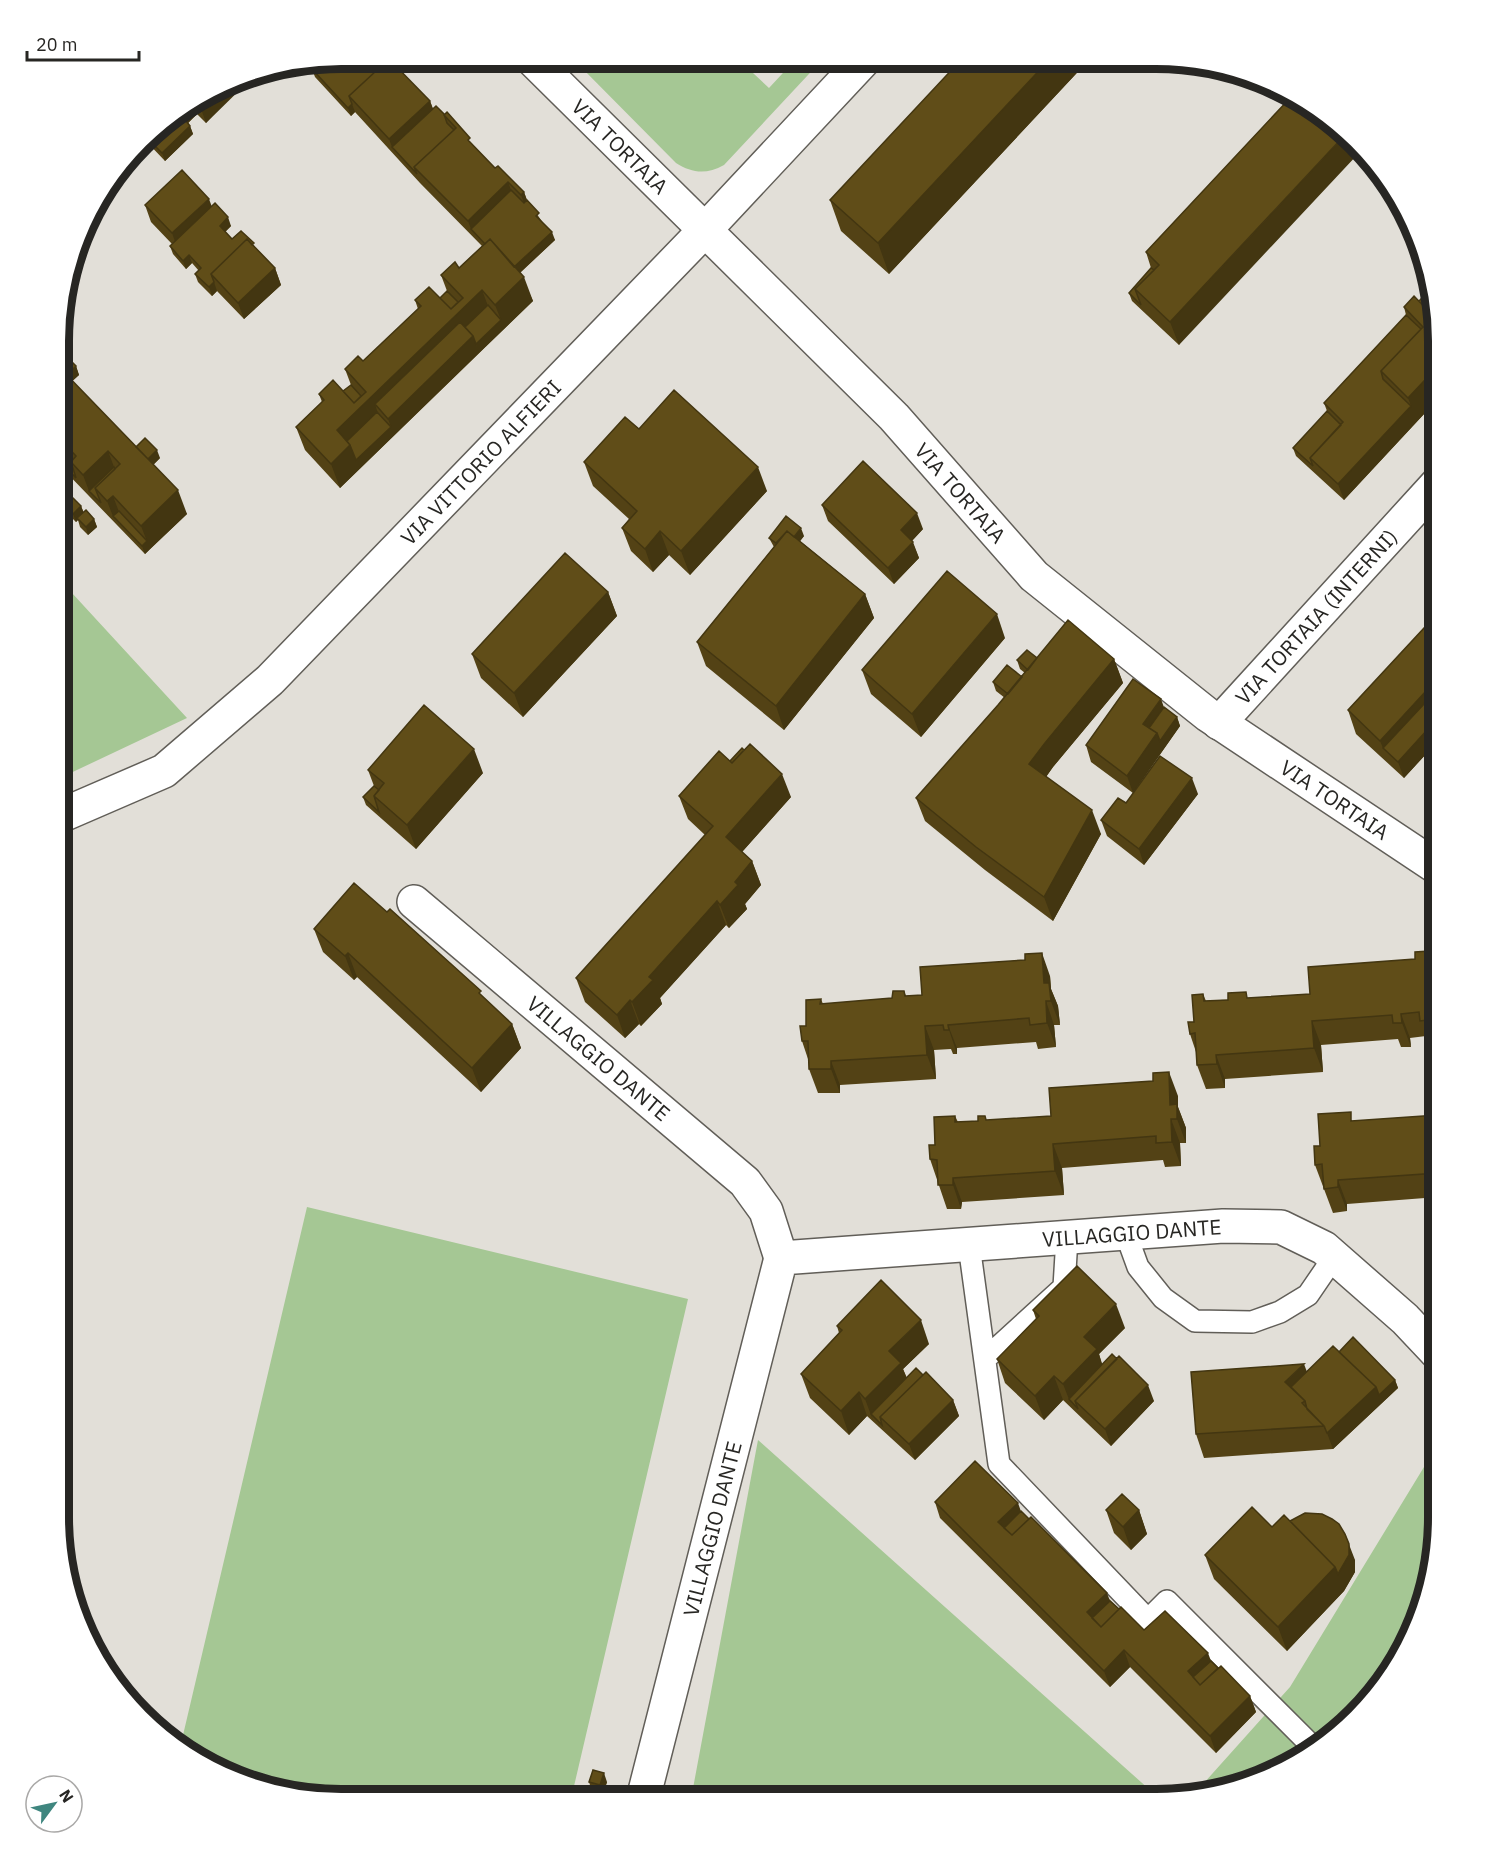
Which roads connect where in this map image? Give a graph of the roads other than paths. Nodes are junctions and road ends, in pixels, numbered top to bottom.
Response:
1 (542, 69) edge
2 (856, 69) edge
3 (704, 231) junction
4 (1428, 494) edge
5 (1219, 723) junction
6 (69, 812) edge
7 (1428, 861) edge
8 (414, 902) dead end
9 (1126, 1234) junction
10 (1067, 1238) junction
11 (969, 1245) junction
12 (1334, 1257) junction
13 (781, 1258) junction
14 (1428, 1343) edge
15 (985, 1359) junction
16 (1308, 1742) edge
17 (646, 1789) edge

1 - 3 street, VIA TORTAIA
2 - 3 street, VIA VITTORIO ALFIERI
3 - 5 street, VIA TORTAIA
3 - 6 street, VIA VITTORIO ALFIERI
4 - 5 street, VIA TORTAIA (INTERNI)
5 - 7 street, VIA TORTAIA
8 - 13 street, VILLAGGIO DANTE
9 - 10 street, VILLAGGIO DANTE
9 - 12 street, VILLAGGIO DANTE
9 - 12 lane
10 - 11 street, VILLAGGIO DANTE
10 - 15 lane
11 - 13 street, VILLAGGIO DANTE
11 - 15 lane
12 - 14 street, VILLAGGIO DANTE
13 - 17 street, VILLAGGIO DANTE
15 - 16 lane

